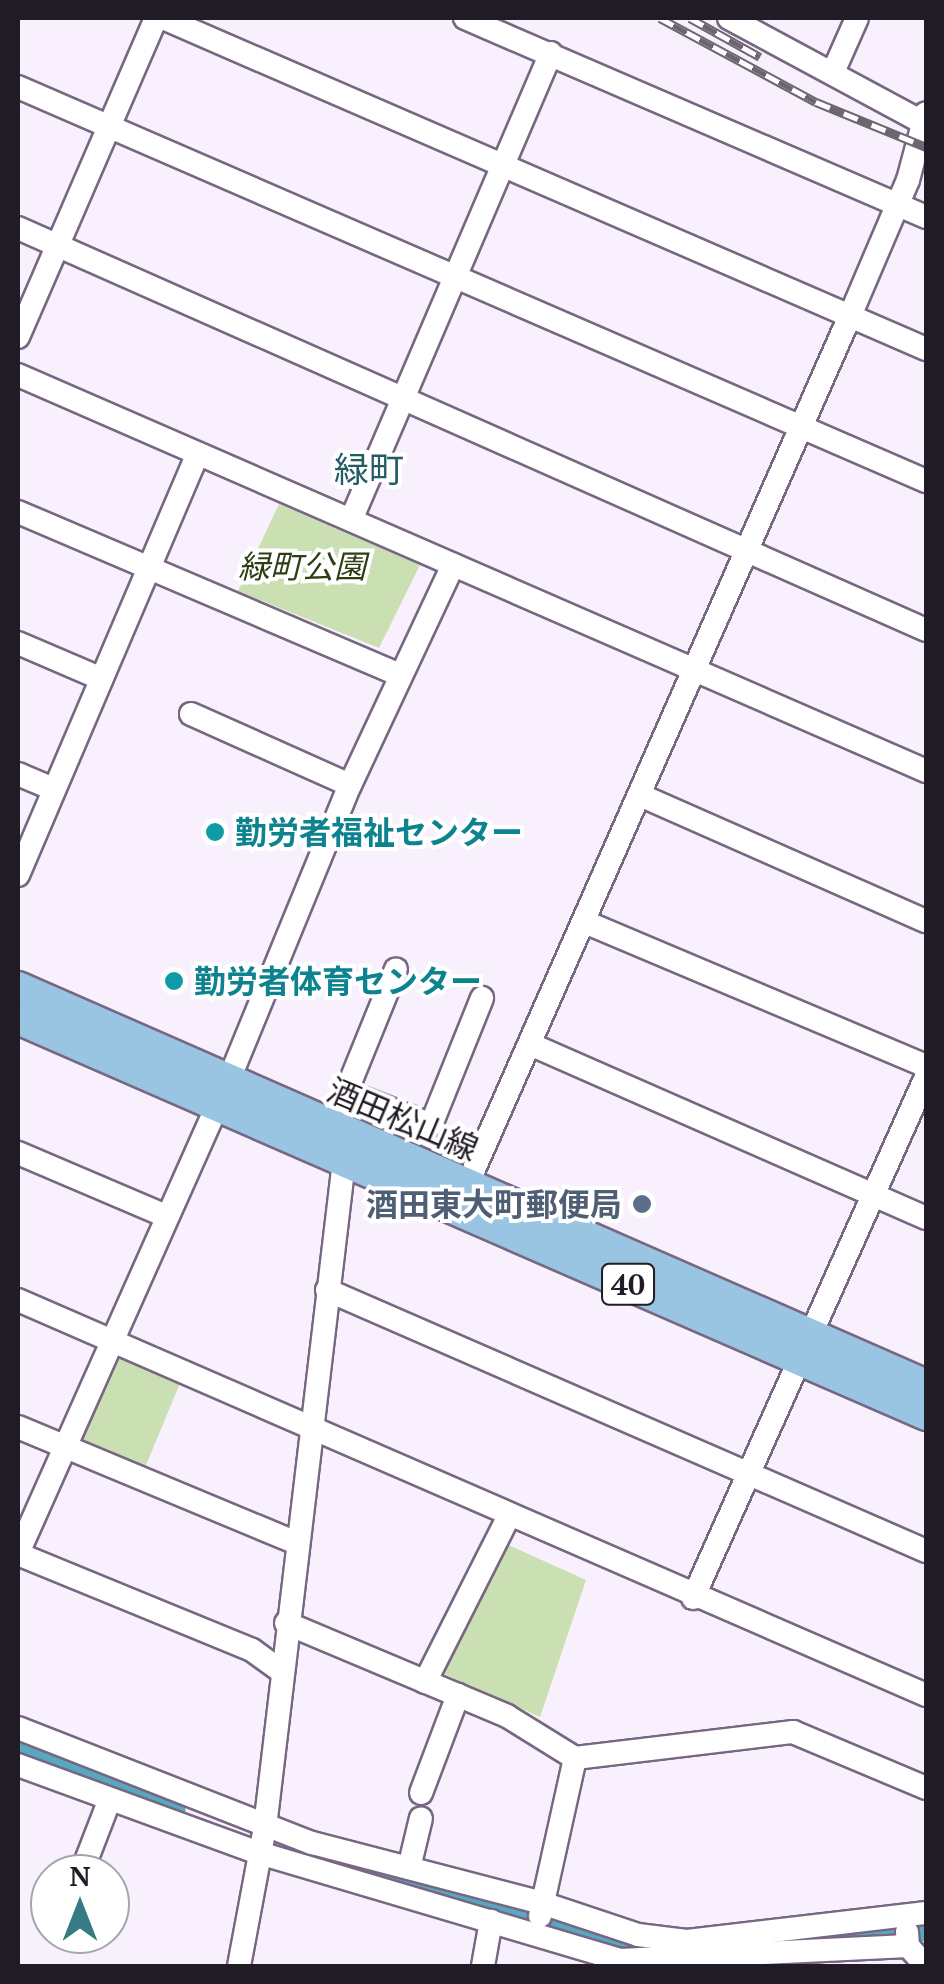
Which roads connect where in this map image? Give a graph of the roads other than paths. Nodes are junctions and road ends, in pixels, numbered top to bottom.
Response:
1 (160, 18) edge
2 (465, 18) edge
3 (732, 18) edge
4 (857, 18) edge
5 (551, 54) junction
6 (834, 70) junction
7 (18, 87) edge
8 (925, 120) edge
9 (109, 127) junction
10 (502, 160) junction
11 (896, 204) junction
12 (926, 218) edge
13 (18, 228) edge
14 (58, 247) junction
15 (456, 276) junction
16 (850, 316) junction
17 (18, 337) edge
18 (926, 349) edge
19 (18, 375) edge
20 (402, 397) junction
21 (800, 426) junction
22 (198, 454) junction
23 (926, 481) edge
24 (18, 512) edge
25 (351, 520) junction
26 (747, 546) junction
27 (453, 565) junction
28 (152, 569) junction
29 (926, 630) edge
30 (18, 643) edge
31 (696, 668) junction
32 (398, 674) junction
33 (102, 679) junction
34 (191, 714) dead end
35 (926, 771) edge
36 (18, 774) edge
37 (350, 785) junction
38 (53, 790) junction
39 (642, 796) junction
40 (18, 875) edge
41 (926, 921) edge
42 (586, 922) junction
43 (396, 969) dead end
44 (18, 987) edge
45 (482, 998) dead end
46 (18, 1019) edge
47 (532, 1045) junction
48 (926, 1066) edge
49 (926, 1077) edge
50 (347, 1092) junction
51 (222, 1094) junction
52 (332, 1127) junction
53 (18, 1153) edge
54 (344, 1162) junction
55 (467, 1185) junction
56 (874, 1196) junction
57 (166, 1216) junction
58 (926, 1218) edge
59 (327, 1290) junction
60 (18, 1300) edge
61 (110, 1339) junction
62 (805, 1347) junction
63 (926, 1385) edge
64 (926, 1415) edge
65 (308, 1426) junction
66 (18, 1427) edge
67 (62, 1446) junction
68 (750, 1477) junction
69 (510, 1514) junction
70 (294, 1542) junction
71 (926, 1551) edge
72 (18, 1553) edge
73 (694, 1598) junction
74 (286, 1624) junction
75 (281, 1671) junction
76 (424, 1682) junction
77 (926, 1695) edge
78 (458, 1696) junction
79 (18, 1728) edge
80 (574, 1758) junction
81 (18, 1765) edge
82 (926, 1788) edge
83 (421, 1793) dead end
84 (110, 1799) junction
85 (421, 1818) dead end
86 (265, 1826) junction
87 (256, 1852) junction
88 (89, 1854) edge
89 (409, 1868) junction
90 (542, 1902) junction
91 (917, 1916) edge
92 (492, 1921) junction
93 (537, 1934) junction
94 (908, 1946) junction
95 (240, 1966) edge
96 (483, 1966) edge
97 (926, 1966) edge

1 - 9 street
1 - 10 street
2 - 5 street
3 - 6 street
4 - 6 street
5 - 10 street
5 - 11 street
6 - 8 street
7 - 9 street
8 - 11 street
9 - 14 street
9 - 15 street
10 - 15 street
10 - 16 street
11 - 12 street
11 - 16 street
13 - 14 street
14 - 17 street
14 - 20 street
15 - 20 street
15 - 21 street
16 - 18 street
16 - 21 street
19 - 22 street
20 - 25 street
20 - 26 street
21 - 23 street
21 - 26 street
22 - 25 street
22 - 28 street
24 - 28 street
25 - 27 street
26 - 29 street
26 - 31 street
27 - 31 street
27 - 32 street
28 - 32 street
28 - 33 street
30 - 33 street
31 - 35 street
31 - 39 street
32 - 37 street
33 - 38 street
34 - 37 street
36 - 38 street
37 - 51 street
38 - 40 street
39 - 41 street
39 - 42 street
42 - 47 street
42 - 48 street
43 - 50 street
44 - 51 main road, 酒田松山線 / 40
45 - 50 street
46 - 51 main road, 酒田松山線 / 40
47 - 55 street
47 - 56 street
49 - 56 street
50 - 52 street
51 - 52 main road, 酒田松山線 / 40
51 - 54 main road, 酒田松山線 / 40
51 - 57 street
52 - 54 street
52 - 55 main road, 酒田松山線 / 40
53 - 57 street
54 - 59 street
54 - 62 main road, 酒田松山線 / 40
55 - 62 main road, 酒田松山線 / 40
56 - 58 street
56 - 62 street
57 - 61 street
59 - 65 street
59 - 68 street
60 - 61 street
61 - 65 street
61 - 67 street
62 - 63 main road, 酒田松山線 / 40
62 - 64 main road, 酒田松山線 / 40
62 - 68 street
65 - 69 street
65 - 70 street
66 - 67 street
67 - 70 street
67 - 72 street
68 - 71 street
68 - 73 street
69 - 73 street
69 - 76 street
70 - 74 street
72 - 75 street
73 - 77 street
74 - 75 street
74 - 76 street
75 - 86 street
76 - 78 street
78 - 80 street
78 - 83 street
79 - 86 street
80 - 82 street
80 - 90 street
81 - 84 street
84 - 87 street
84 - 88 street
85 - 89 street
86 - 87 street
86 - 89 street
87 - 92 street
87 - 95 street
89 - 90 street
90 - 91 street
90 - 93 street
91 - 94 street
92 - 93 street
92 - 96 street
93 - 94 street
94 - 97 street

